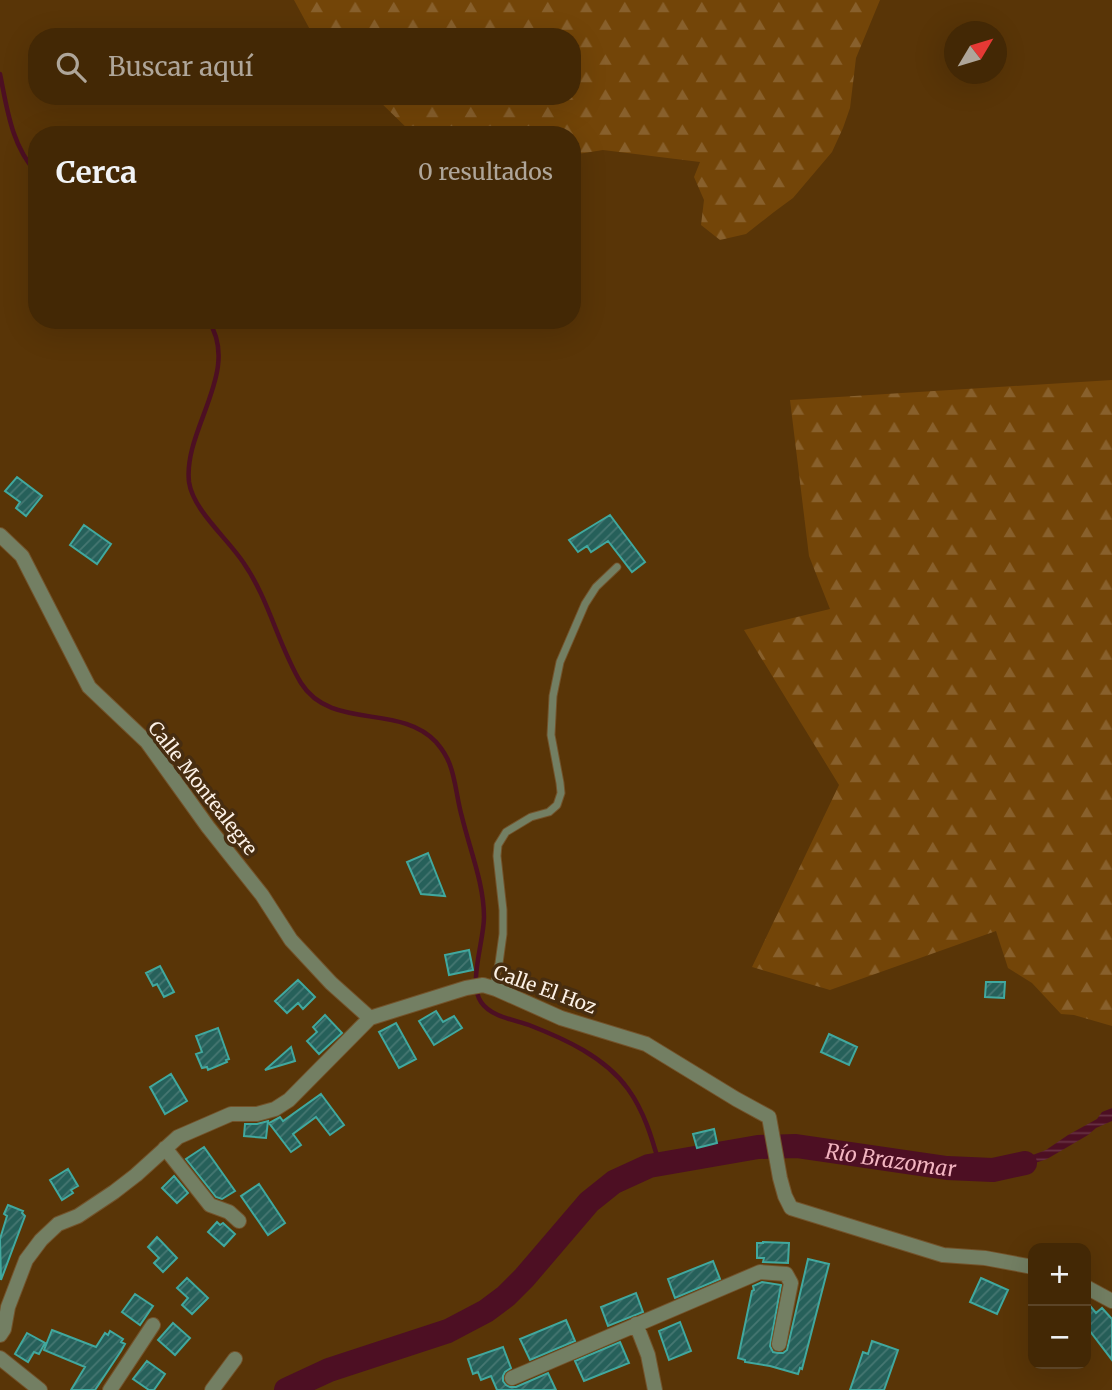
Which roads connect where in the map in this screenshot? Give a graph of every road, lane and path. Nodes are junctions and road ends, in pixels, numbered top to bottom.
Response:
1 (0, 536) edge
2 (617, 567) dead end
3 (488, 987) junction
4 (370, 1018) junction
5 (165, 1148) junction
6 (239, 1221) dead end
7 (1028, 1266) edge
8 (1091, 1290) edge
9 (1112, 1301) edge
10 (636, 1324) junction
11 (153, 1325) dead end
12 (0, 1335) edge
13 (779, 1344) dead end
14 (0, 1358) edge
15 (235, 1359) dead end
16 (512, 1378) dead end
17 (40, 1390) edge
18 (110, 1390) edge
19 (212, 1390) edge
20 (655, 1390) edge

1 - 4 street, Calle Montealegre
2 - 3 lane
3 - 4 street, Calle El Hoz
3 - 7 street, Calle El Hoz
4 - 5 street, Calle El Hoz
5 - 6 street
5 - 12 street, Calle El Hoz
8 - 9 street
10 - 13 street
10 - 16 street
10 - 20 street
11 - 18 street
14 - 17 street
15 - 19 street

